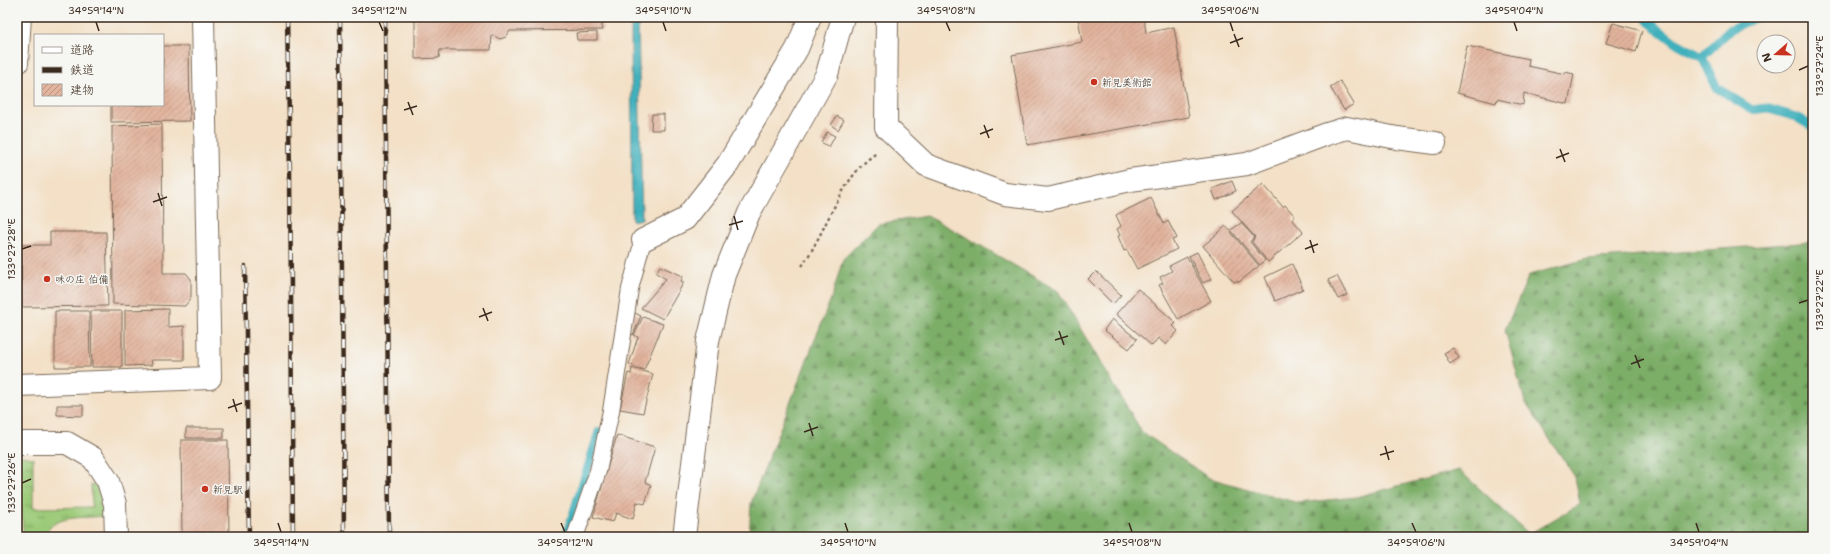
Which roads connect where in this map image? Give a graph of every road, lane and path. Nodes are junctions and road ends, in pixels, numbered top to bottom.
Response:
1 (20, 17) edge
2 (203, 17) edge
3 (810, 17) edge
4 (843, 17) edge
5 (887, 17) edge
6 (17, 63) edge
7 (901, 141) junction
8 (1435, 143) dead end
9 (643, 240) joint
10 (802, 266) dead end
11 (17, 385) edge
12 (17, 443) edge
13 (116, 537) edge
14 (576, 537) edge
15 (684, 537) edge

1 - 6 street
2 - 11 street
3 - 9 street
4 - 15 street
5 - 7 street
7 - 8 street
7 - 10 path
9 - 14 lane
12 - 13 street

